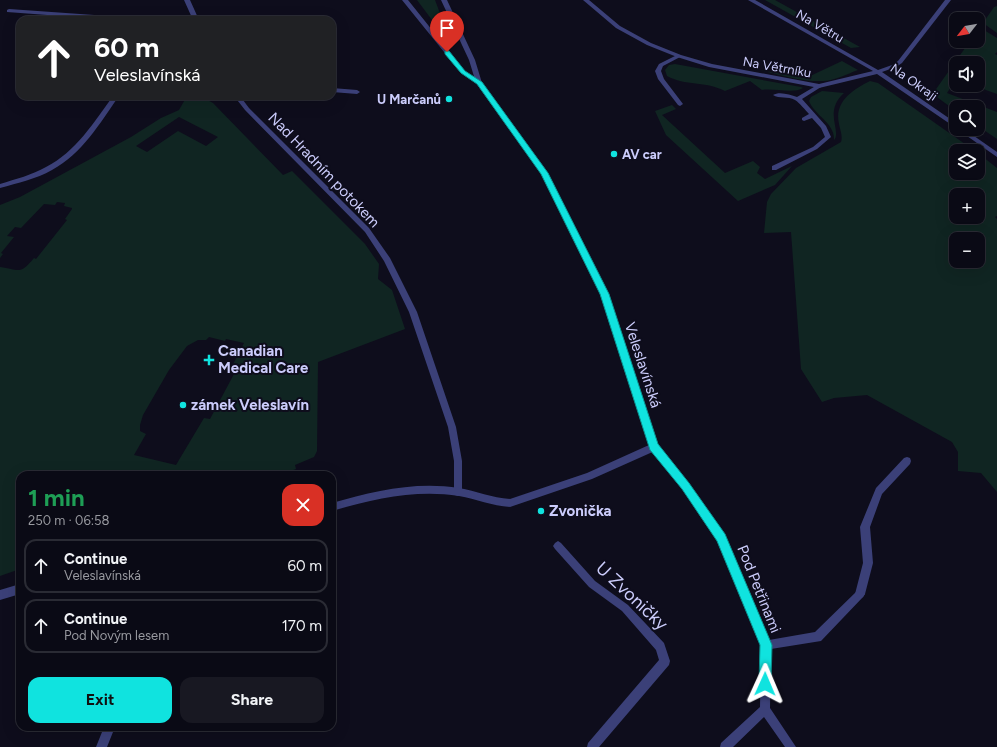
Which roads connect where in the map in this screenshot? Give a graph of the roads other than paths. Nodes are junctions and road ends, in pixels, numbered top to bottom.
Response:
1 (187, 0) edge
2 (405, 0) edge
3 (444, 0) edge
4 (586, 0) edge
5 (751, 0) edge
6 (948, 0) edge
7 (9, 11) dead end
8 (98, 16) edge
9 (194, 16) edge
10 (679, 56) junction
11 (878, 72) junction
12 (479, 83) junction
13 (819, 86) junction
14 (336, 90) edge
15 (357, 92) dead end
16 (776, 94) dead end
17 (798, 99) junction
18 (113, 100) edge
19 (240, 100) edge
20 (680, 104) dead end
21 (813, 115) junction
22 (804, 119) dead end
23 (949, 121) edge
24 (970, 136) edge
25 (997, 155) edge
26 (774, 168) dead end
27 (0, 186) edge
28 (654, 446) junction
29 (906, 461) dead end
30 (458, 492) junction
31 (336, 506) edge
32 (558, 546) dead end
33 (16, 591) edge
34 (0, 595) edge
35 (766, 645) junction
36 (765, 710) junction
37 (108, 731) edge
38 (102, 747) edge
39 (592, 747) edge
40 (725, 747) edge
41 (791, 747) edge

1 - 9 street
2 - 12 street
3 - 12 street, Veleslavínská
4 - 10 street, Na Větrníku
5 - 11 street, Na Větru
6 - 11 street, Na Větrníku
7 - 8 street
10 - 13 street, Na Větrníku
10 - 20 street
11 - 13 street, Na Větrníku
11 - 23 street, Na Okraji
12 - 28 street, Veleslavínská
13 - 17 street
14 - 15 street
16 - 17 street
17 - 21 street
18 - 27 street
19 - 30 street, Nad Hradním potokem
21 - 22 street
21 - 26 street
24 - 25 street
28 - 30 street
28 - 35 street, Pod Petřinami
29 - 35 street, Pod Petřinami
30 - 31 street
32 - 39 street, U Zvoničky
33 - 34 street
35 - 36 street, Pod Petřinami
36 - 40 street
36 - 41 street
37 - 38 street

